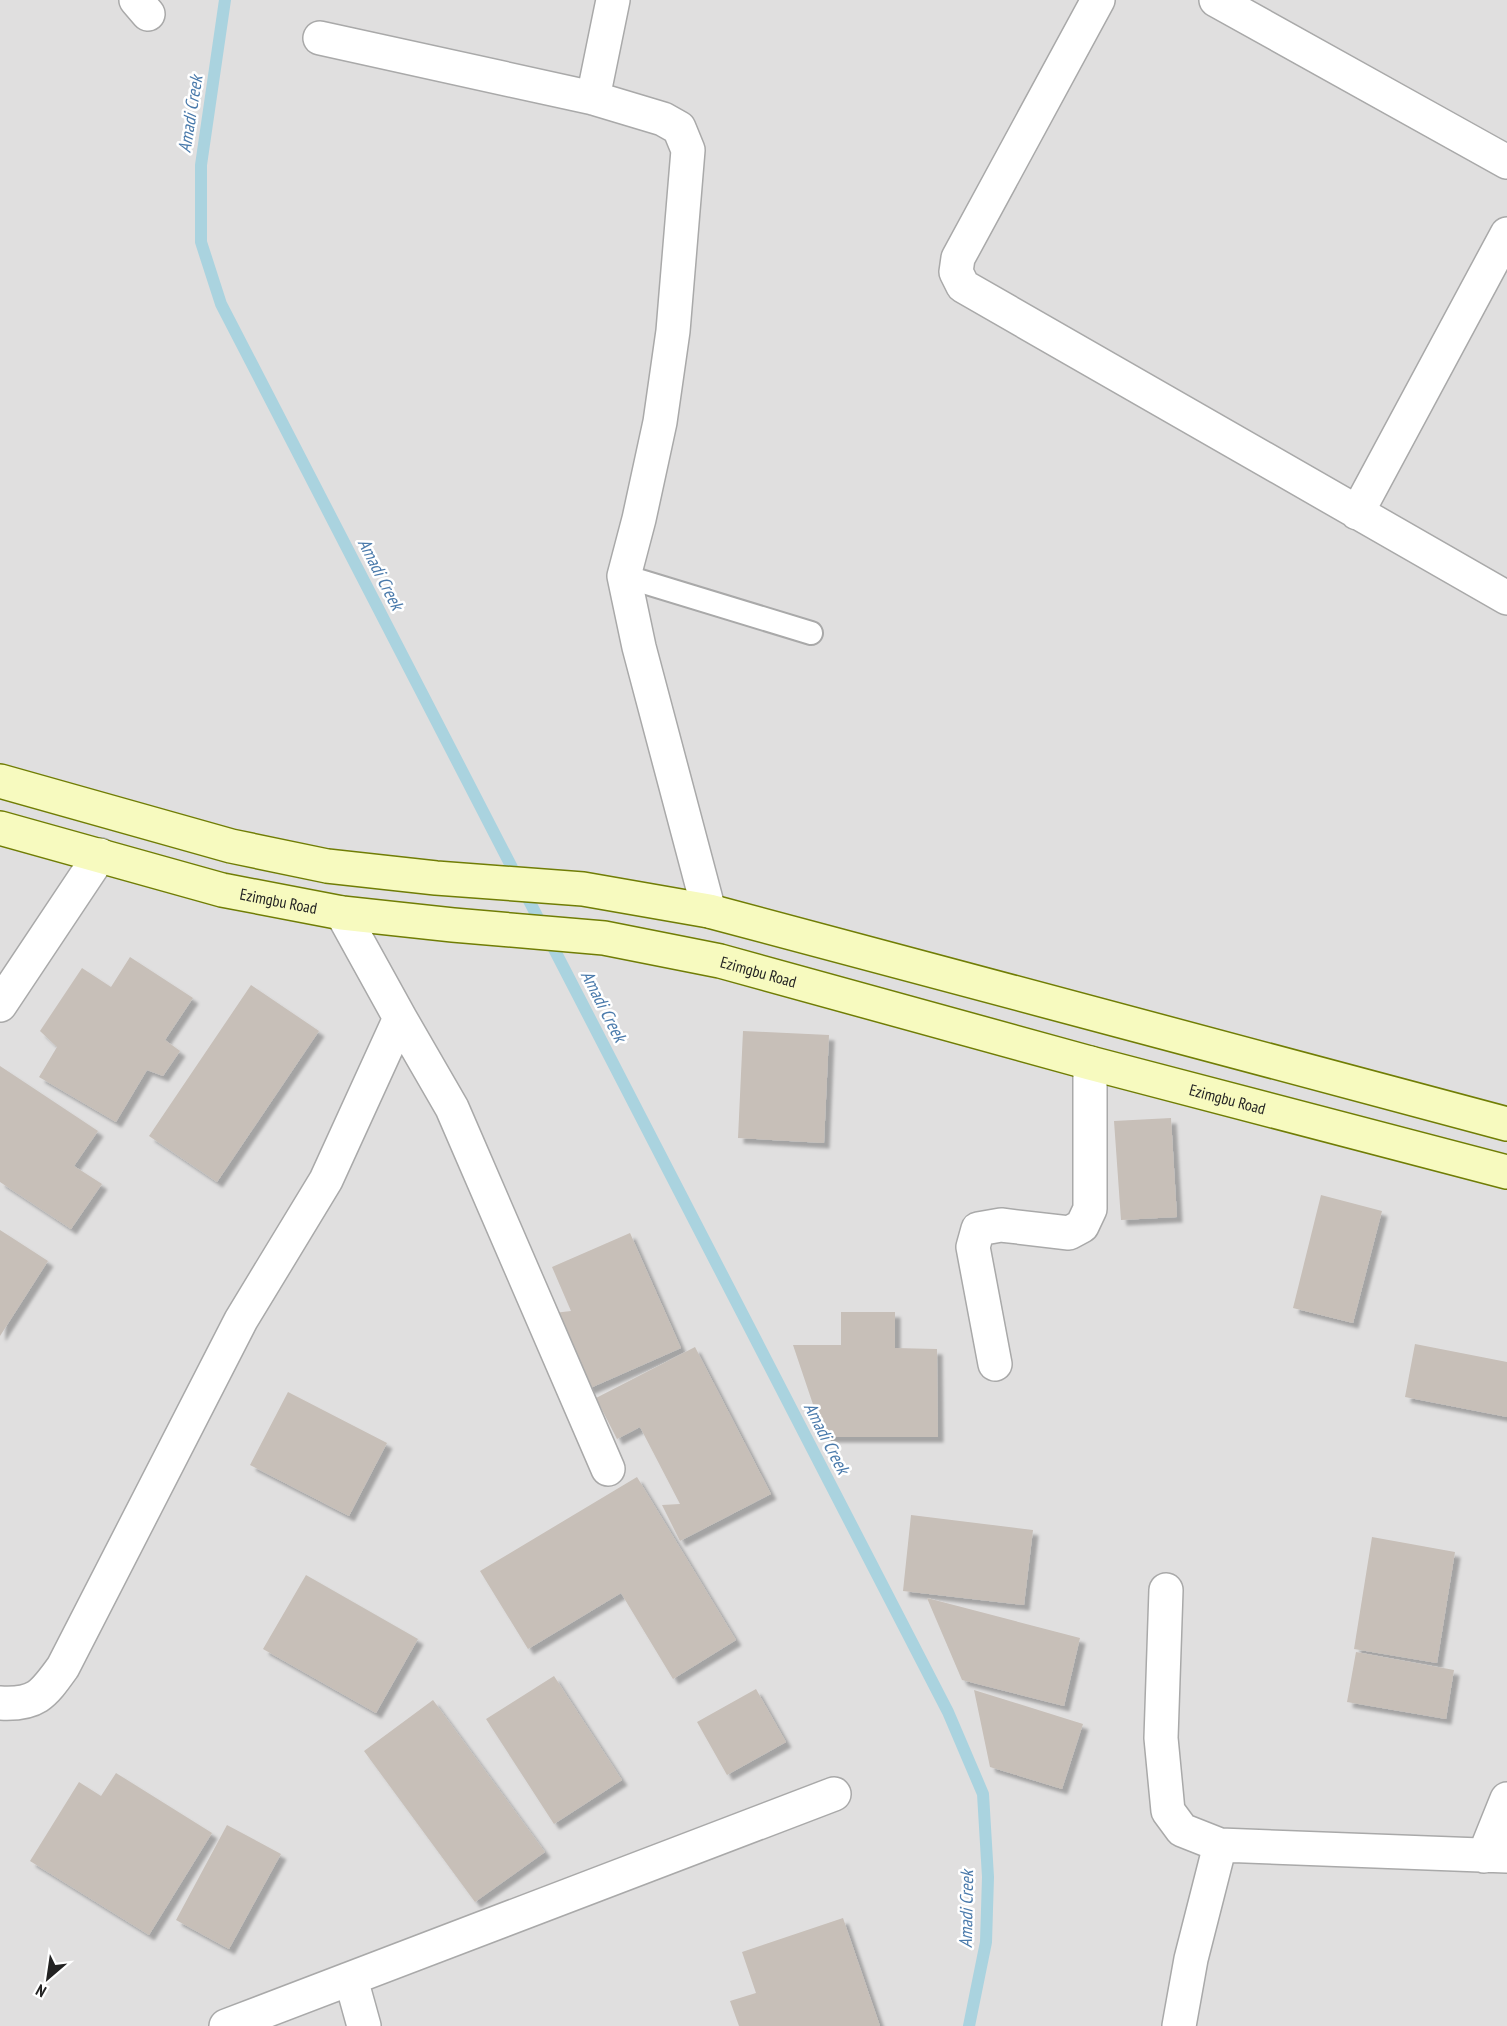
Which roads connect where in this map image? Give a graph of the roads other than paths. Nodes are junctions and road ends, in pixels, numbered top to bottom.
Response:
1 (613, 0) edge
2 (1098, 0) edge
3 (1216, 0) edge
4 (320, 38) dead end
5 (593, 98) junction
6 (1507, 162) edge
7 (1507, 234) edge
8 (1357, 513) junction
9 (624, 576) junction
10 (1507, 598) edge
11 (811, 633) dead end
12 (0, 781) edge
13 (0, 828) edge
14 (100, 855) junction
15 (709, 911) junction
16 (342, 913) junction
17 (0, 1005) edge
18 (400, 1018) junction
19 (1090, 1063) junction
20 (1507, 1124) edge
21 (1507, 1172) edge
22 (994, 1364) dead end
23 (608, 1469) dead end
24 (1166, 1590) dead end
25 (0, 1703) edge
26 (834, 1794) dead end
27 (1507, 1799) edge
28 (1220, 1845) junction
29 (1496, 1856) edge
30 (351, 1979) junction
31 (226, 2026) edge
32 (363, 2026) edge
33 (1179, 2026) edge

1 - 5 street
2 - 8 street
3 - 6 street
4 - 5 street
5 - 9 street
7 - 8 street
8 - 10 street
9 - 11 lane
9 - 15 street
12 - 15 main road
13 - 14 main road, Ezimgbu Road
14 - 16 main road, Ezimgbu Road
14 - 17 street
15 - 20 main road
16 - 18 street
16 - 19 main road, Ezimgbu Road
18 - 23 street
18 - 25 street
19 - 21 main road, Ezimgbu Road
19 - 22 street
24 - 28 street
26 - 30 street
27 - 29 street
28 - 29 street
28 - 33 street
30 - 31 street
30 - 32 street

